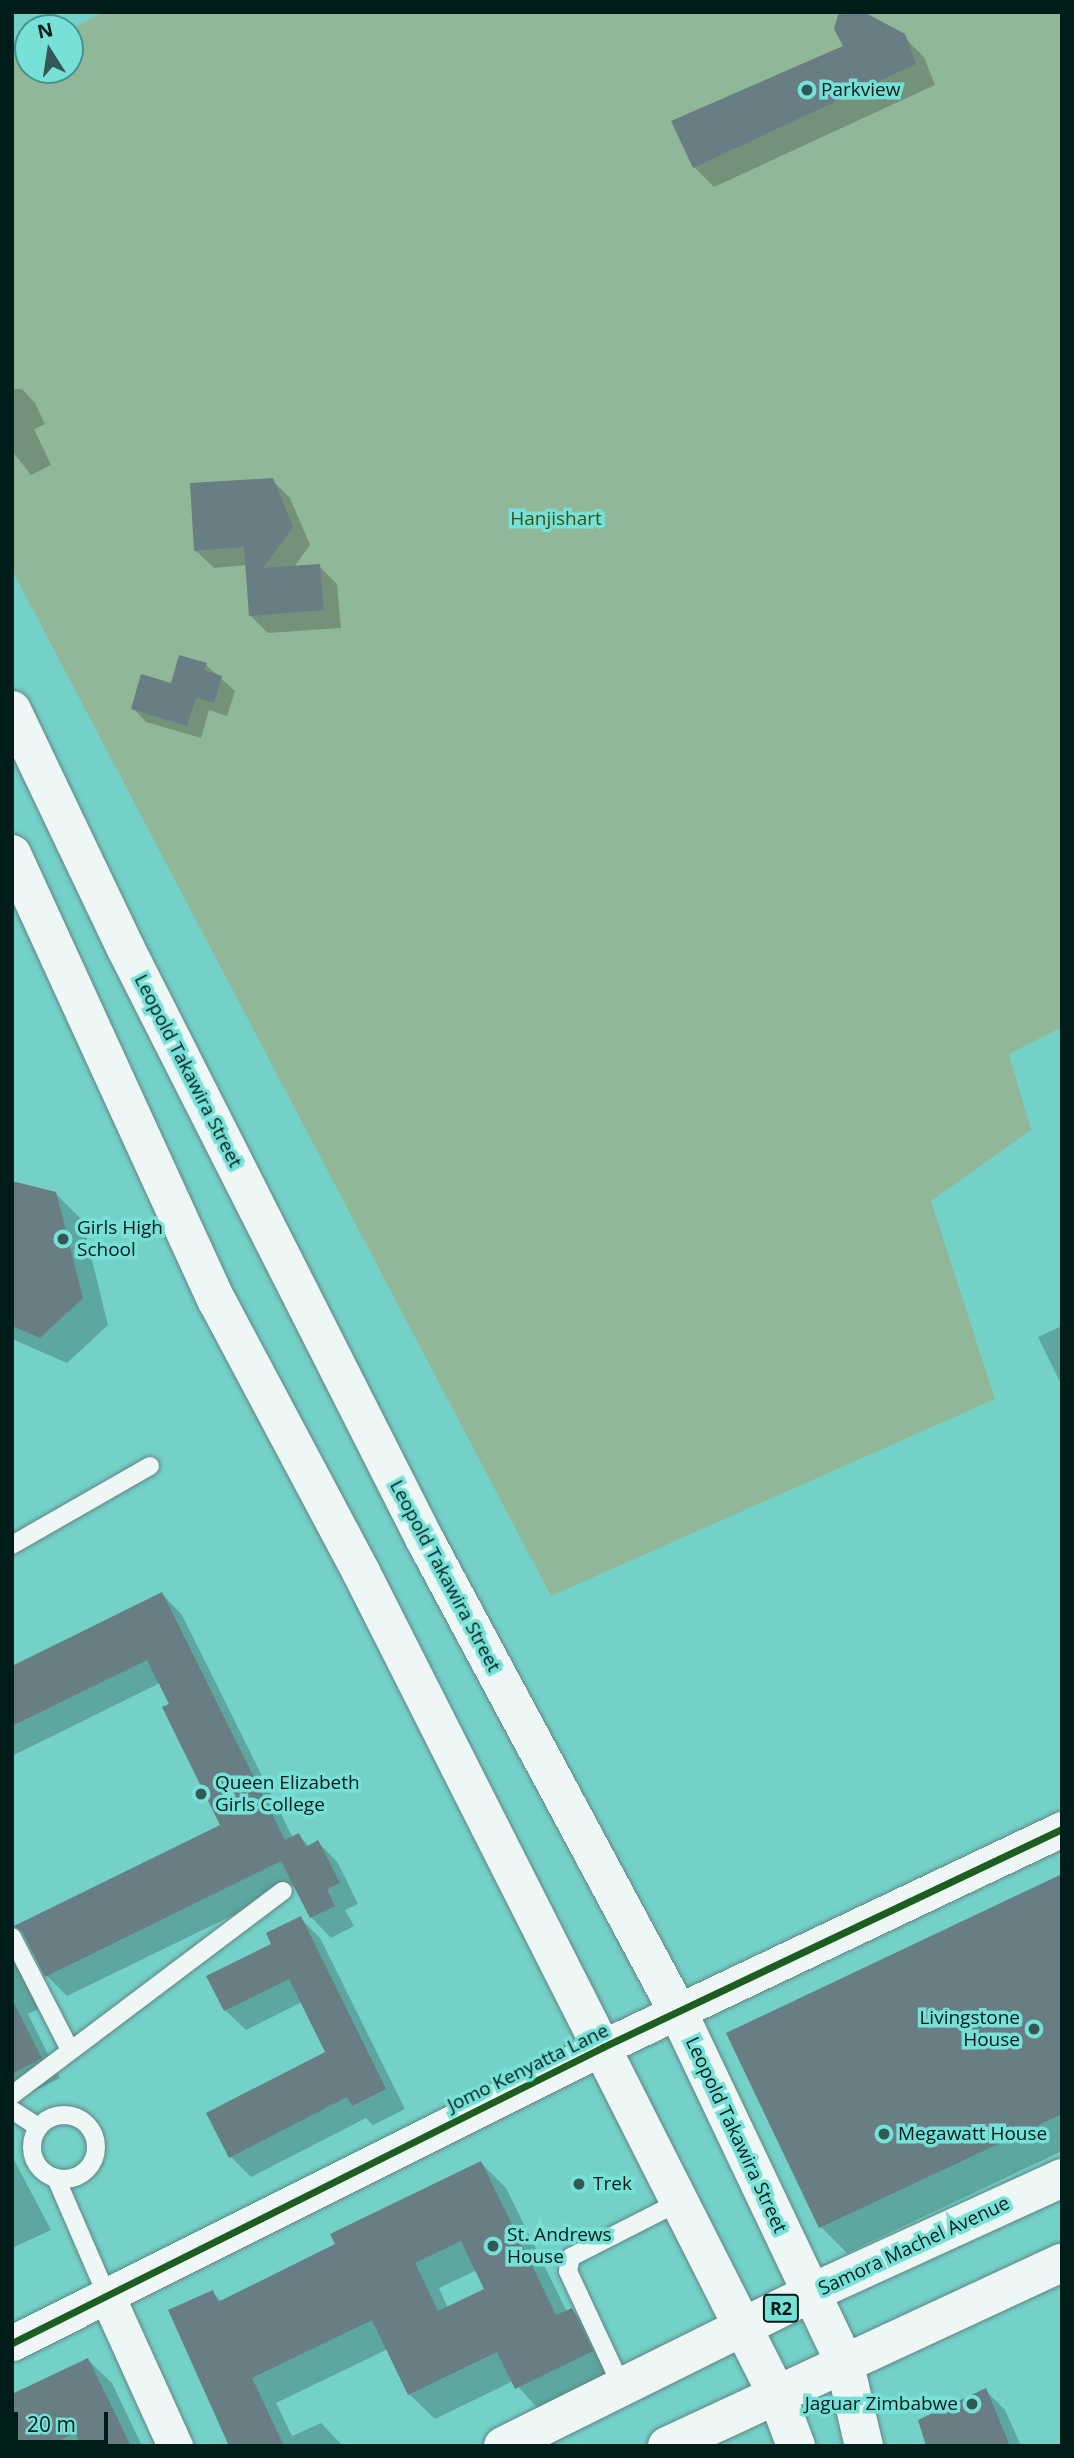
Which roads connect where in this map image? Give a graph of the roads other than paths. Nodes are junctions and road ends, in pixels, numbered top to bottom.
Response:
1 (12, 710) edge
2 (12, 854) edge
3 (150, 1466) dead end
4 (12, 1545) edge
5 (1062, 1829) edge
6 (283, 1891) dead end
7 (12, 1937) edge
8 (678, 2012) junction
9 (603, 2047) junction
10 (69, 2048) junction
11 (12, 2095) edge
12 (12, 2110) edge
13 (38, 2127) junction
14 (1062, 2178) edge
15 (56, 2179) junction
16 (681, 2201) junction
17 (1062, 2263) edge
18 (811, 2293) junction
19 (107, 2296) junction
20 (743, 2326) junction
21 (12, 2343) edge
22 (844, 2361) junction
23 (622, 2386) junction
24 (776, 2393) junction
25 (175, 2446) edge
26 (503, 2446) edge
27 (667, 2446) edge
28 (796, 2446) edge
29 (864, 2446) edge

1 - 8 main road, Leopold Takawira Street
2 - 9 main road
3 - 4 lane
5 - 8 street, Jomo Kenyatta Lane
6 - 10 lane
7 - 10 lane
8 - 9 street, Jomo Kenyatta Lane
8 - 18 main road, Leopold Takawira Street
9 - 16 main road
9 - 19 street, Jomo Kenyatta Lane
10 - 11 lane
12 - 13 lane
13 - 15 lane
13 - 15 lane
14 - 18 main road, Samora Machel Avenue / R2
15 - 19 lane
16 - 20 main road
16 - 23 lane
17 - 22 main road
18 - 20 main road, Samora Machel Avenue / R2
18 - 22 main road, Leopold Takawira Street
19 - 21 street, Jomo Kenyatta Lane
19 - 25 street
20 - 23 main road, Samora Machel Avenue / R2
20 - 24 main road
22 - 24 main road
22 - 29 main road, Leopold Takawira Street
23 - 26 main road, Samora Machel Avenue / R2
24 - 27 main road
24 - 28 main road

